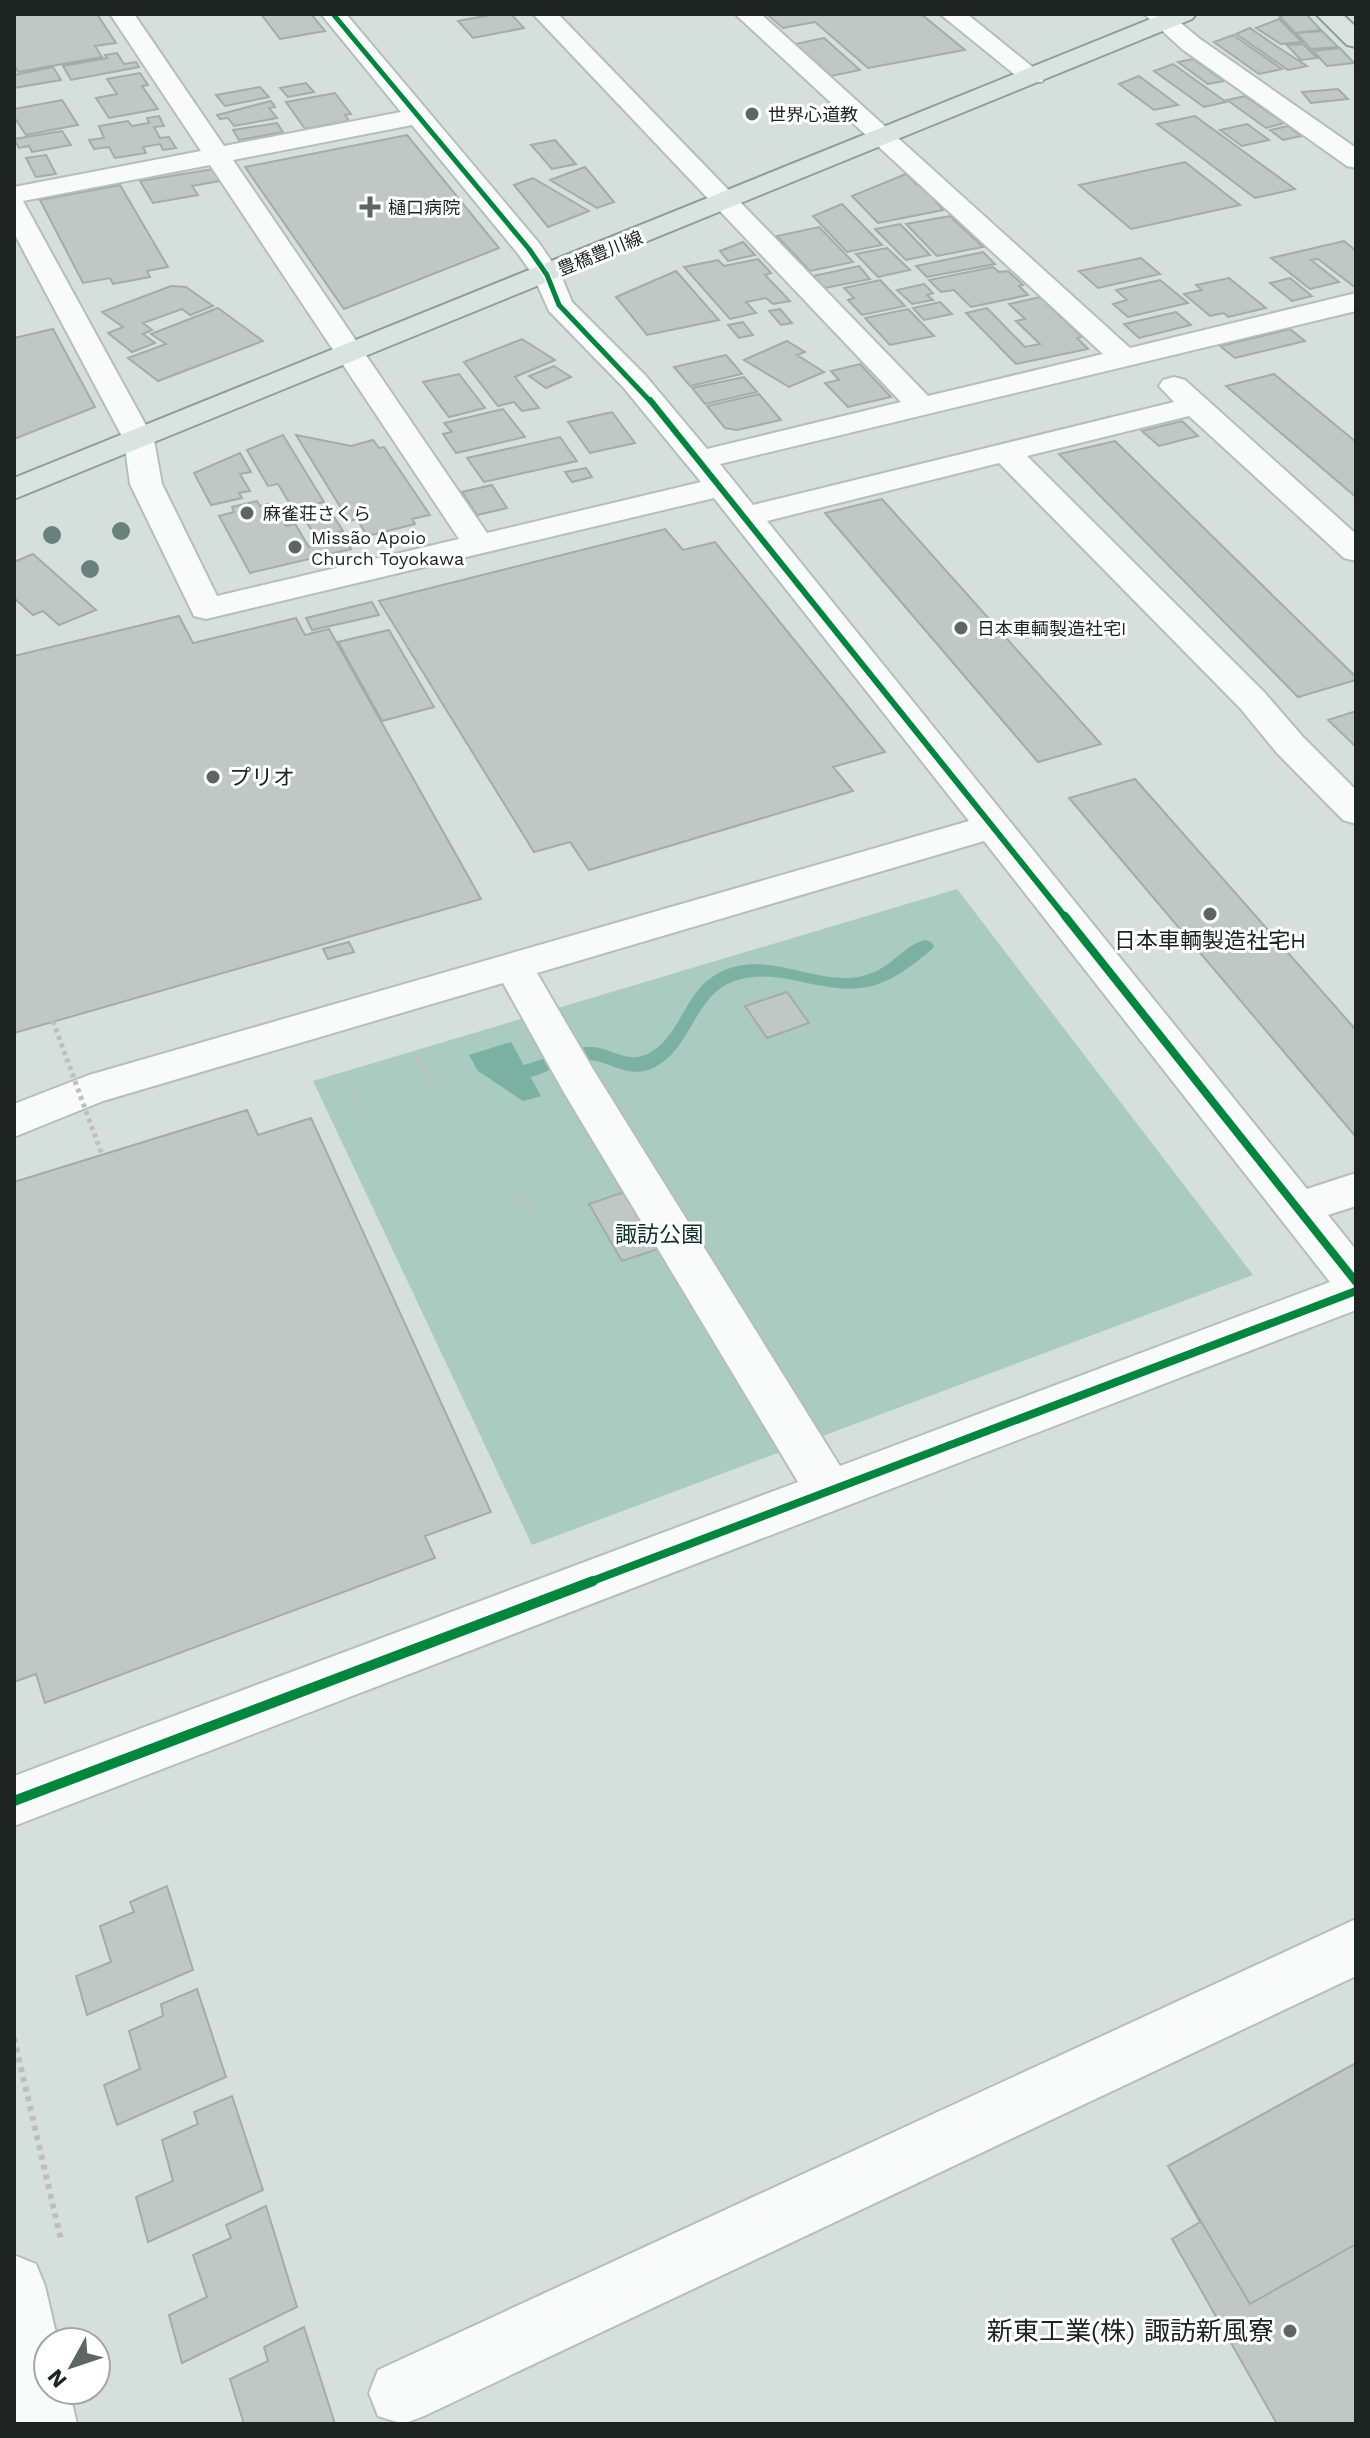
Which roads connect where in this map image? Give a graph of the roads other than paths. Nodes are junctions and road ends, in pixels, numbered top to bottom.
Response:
1 (122, 14) edge
2 (333, 14) edge
3 (545, 14) edge
4 (747, 14) edge
5 (952, 14) edge
6 (1328, 14) edge
7 (1168, 17) edge
8 (1356, 40) edge
9 (1033, 77) junction
10 (416, 117) junction
11 (882, 138) junction
12 (218, 157) junction
13 (1356, 160) edge
14 (14, 195) edge
15 (726, 202) junction
16 (14, 207) edge
17 (547, 275) junction
18 (1356, 302) edge
19 (352, 354) junction
20 (1132, 356) junction
21 (921, 406) junction
22 (1194, 406) junction
23 (139, 440) junction
24 (1004, 451) junction
25 (699, 460) junction
26 (721, 487) junction
27 (14, 489) edge
28 (746, 516) junction
29 (478, 544) junction
30 (1356, 551) edge
31 (1356, 812) edge
32 (994, 826) junction
33 (512, 964) junction
34 (14, 1121) edge
35 (1356, 1189) edge
36 (1297, 1209) junction
37 (1356, 1282) edge
38 (1356, 1291) edge
39 (829, 1491) junction
40 (14, 1801) edge
41 (1356, 1947) edge
42 (14, 2286) edge
43 (401, 2393) dead end
44 (45, 2424) edge

1 - 12 street
2 - 10 street
3 - 15 street
4 - 11 street
5 - 9 street
6 - 8 main road
7 - 9 main road, 豊橋豊川線
7 - 13 street
9 - 11 main road, 豊橋豊川線
10 - 12 street
10 - 17 street
11 - 15 main road, 豊橋豊川線
11 - 20 street
12 - 14 street
12 - 19 street
15 - 17 main road, 豊橋豊川線
15 - 21 street
16 - 23 street
17 - 19 main road, 豊橋豊川線
17 - 25 street
18 - 20 street
19 - 23 main road, 豊橋豊川線
19 - 29 street
20 - 21 street
20 - 22 street
21 - 25 street
22 - 24 street
22 - 30 street
23 - 27 main road, 豊橋豊川線
23 - 29 street
24 - 28 street
24 - 31 street
25 - 26 street
26 - 28 street
26 - 29 street
28 - 32 street
32 - 33 street
32 - 36 street
33 - 34 street
33 - 39 street
35 - 36 street
36 - 37 street
38 - 39 street
39 - 40 street
41 - 43 street
42 - 44 street

